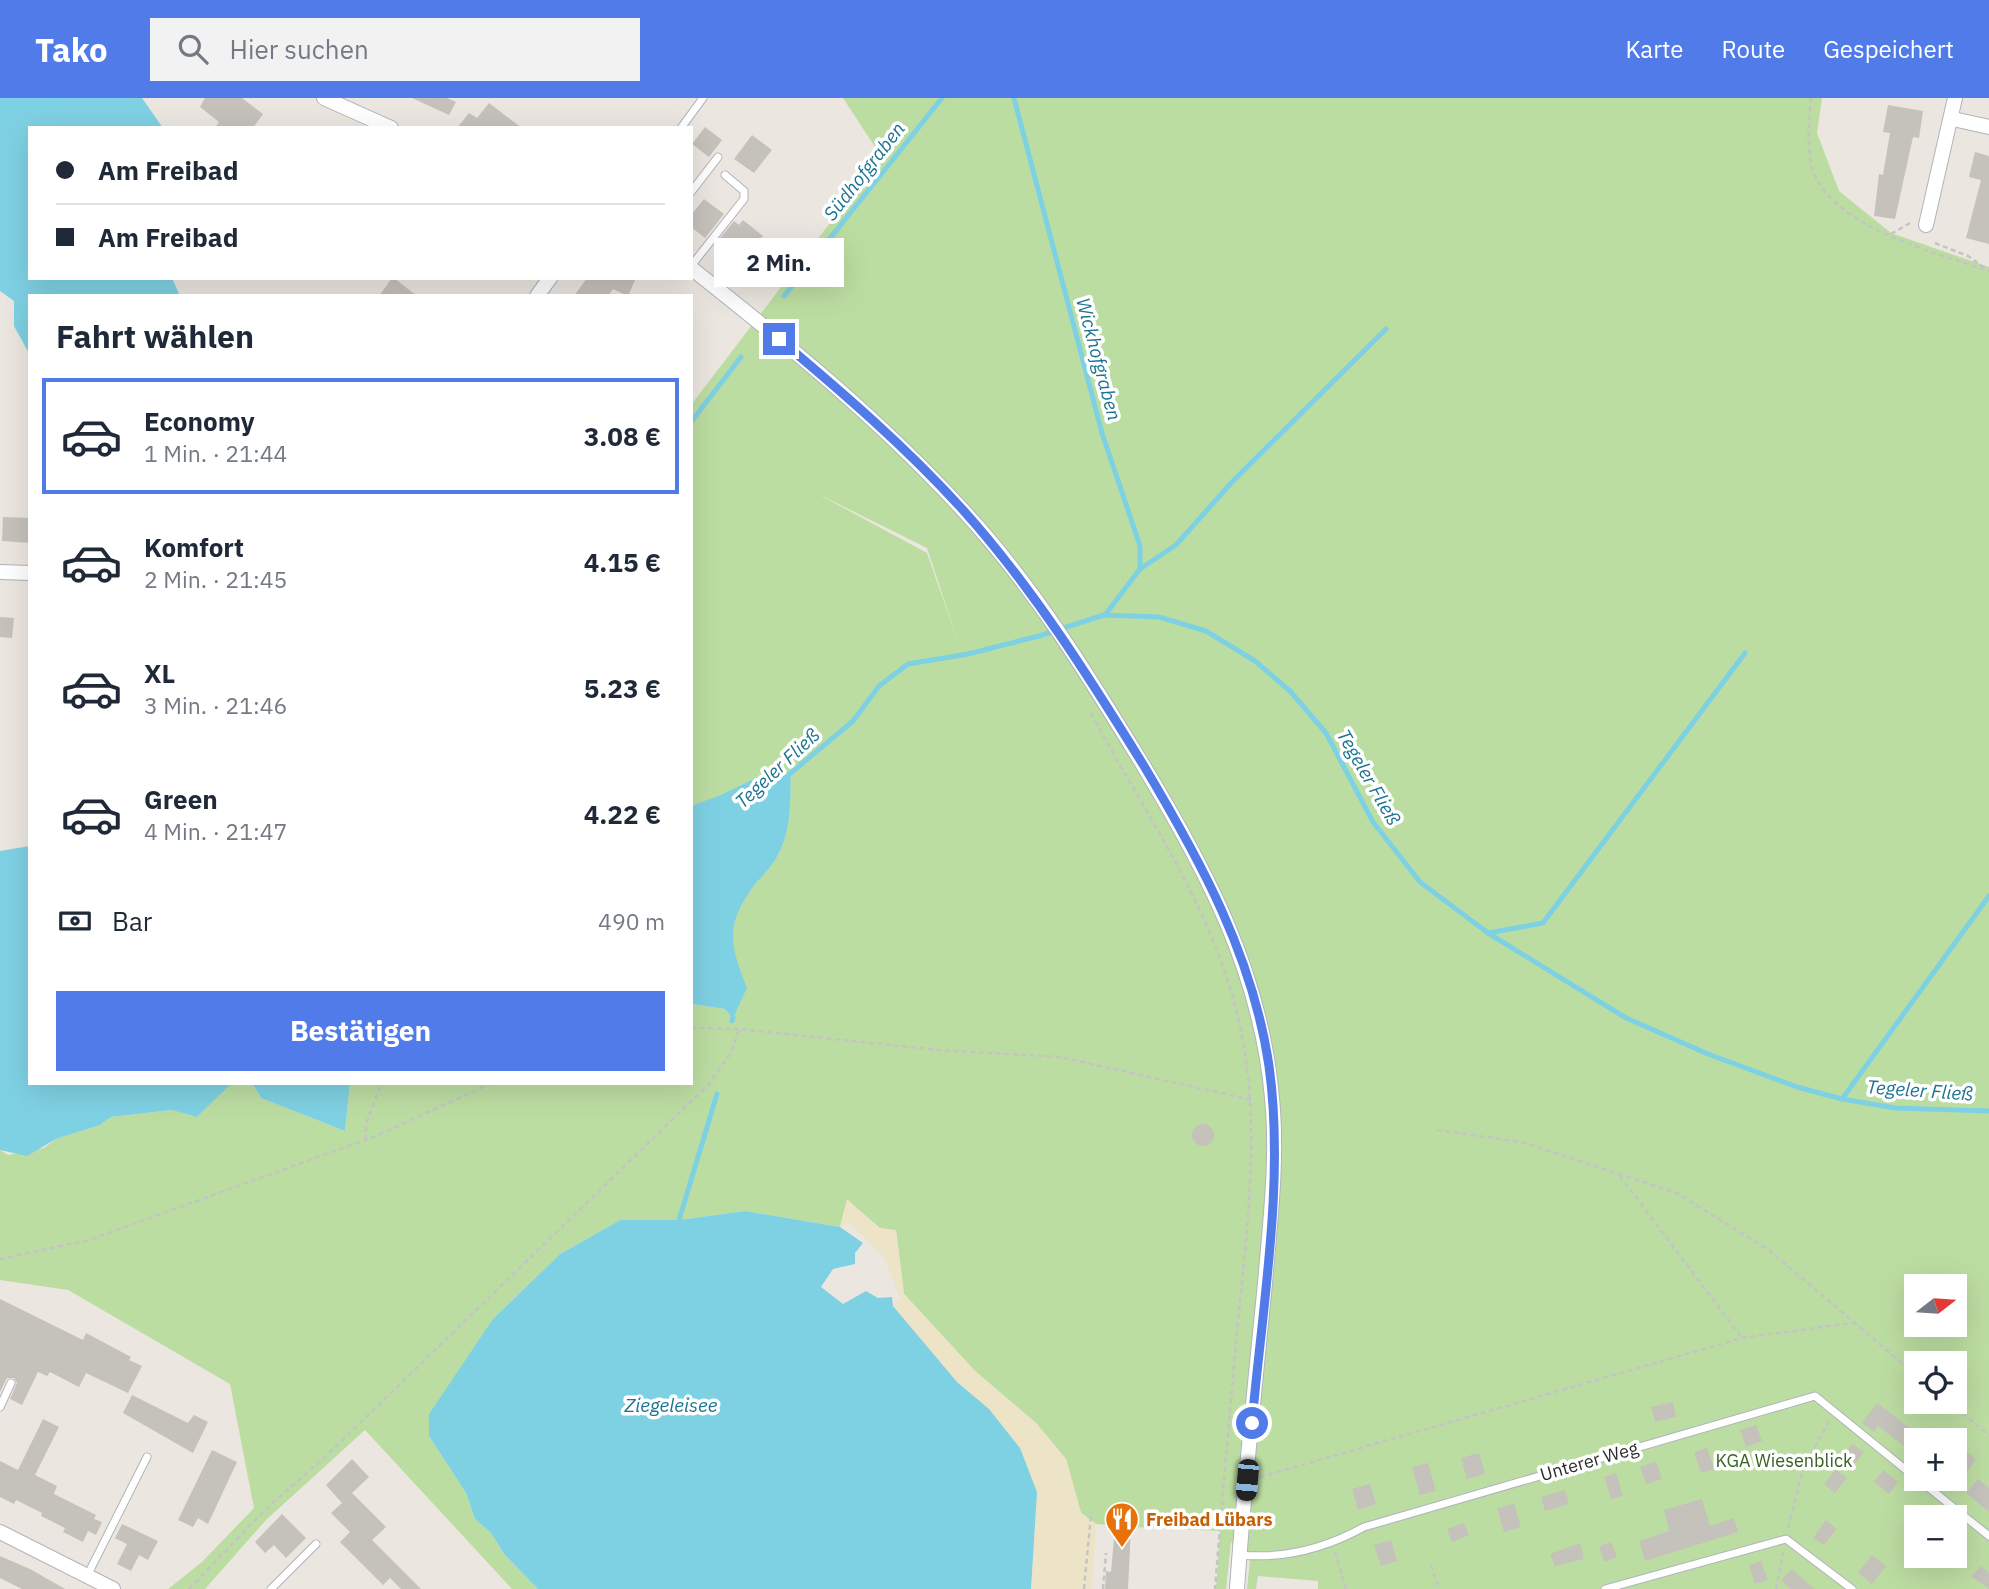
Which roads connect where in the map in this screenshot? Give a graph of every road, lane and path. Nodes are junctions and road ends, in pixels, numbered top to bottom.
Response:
1 (324, 98) edge
2 (703, 98) edge
3 (1811, 98) edge
4 (1955, 98) edge
5 (1952, 119) junction
6 (387, 126) edge
7 (682, 126) edge
8 (1989, 127) edge
9 (718, 157) dead end
10 (725, 175) dead end
11 (693, 189) edge
12 (1925, 227) junction
13 (1890, 235) junction
14 (1935, 243) junction
15 (1935, 253) junction
16 (693, 264) edge
17 (693, 269) edge
18 (0, 572) edge
19 (28, 573) edge
20 (1086, 703) dead end
21 (693, 1028) edge
22 (739, 1029) junction
23 (488, 1085) edge
24 (380, 1087) dead end
25 (1252, 1100) junction
26 (1437, 1130) dead end
27 (366, 1140) junction
28 (1620, 1175) junction
29 (0, 1259) edge
30 (1852, 1323) junction
31 (1742, 1338) junction
32 (1904, 1365) edge
33 (11, 1383) dead end
34 (0, 1407) edge
35 (1835, 1413) junction
36 (1964, 1414) edge
37 (1989, 1434) edge
38 (147, 1457) dead end
39 (1904, 1468) edge
40 (1247, 1480) junction
41 (1933, 1491) edge
42 (1091, 1514) dead end
43 (0, 1532) edge
44 (1989, 1536) edge
45 (1786, 1539) junction
46 (316, 1544) dead end
47 (1333, 1544) junction
48 (1106, 1553) dead end
49 (1240, 1555) junction
50 (1431, 1565) dead end
51 (87, 1576) junction
52 (1442, 1583) dead end
53 (113, 1589) edge
54 (189, 1589) edge
55 (271, 1589) edge
56 (1084, 1589) edge
57 (1103, 1589) edge
58 (1215, 1589) edge
59 (1237, 1589) edge
60 (1346, 1589) edge
61 (1605, 1589) edge
62 (1776, 1589) edge
63 (1852, 1589) edge

1 - 6 street
2 - 7 lane
3 - 13 path
4 - 5 street
5 - 8 street
5 - 12 street
9 - 11 lane
10 - 16 lane
12 - 13 path
12 - 14 path
13 - 15 path
14 - 15 path
14 - 15 path
17 - 40 street
18 - 19 street
20 - 25 path
21 - 22 path
22 - 25 path
22 - 54 path
23 - 27 path
24 - 27 path
25 - 58 path
26 - 28 path
27 - 29 path
28 - 30 path
28 - 31 path
30 - 31 path
30 - 32 path
31 - 40 path
33 - 34 lane
35 - 39 lane, Unterer Weg
35 - 45 path
35 - 47 lane, Unterer Weg
36 - 37 path
38 - 51 lane
40 - 49 street
41 - 44 lane, Unterer Weg
42 - 56 path
43 - 51 street
45 - 61 lane
45 - 62 path
45 - 63 lane
46 - 55 lane
47 - 49 lane, Unterer Weg
47 - 60 path
48 - 57 path
49 - 59 street
50 - 52 path
51 - 53 street

